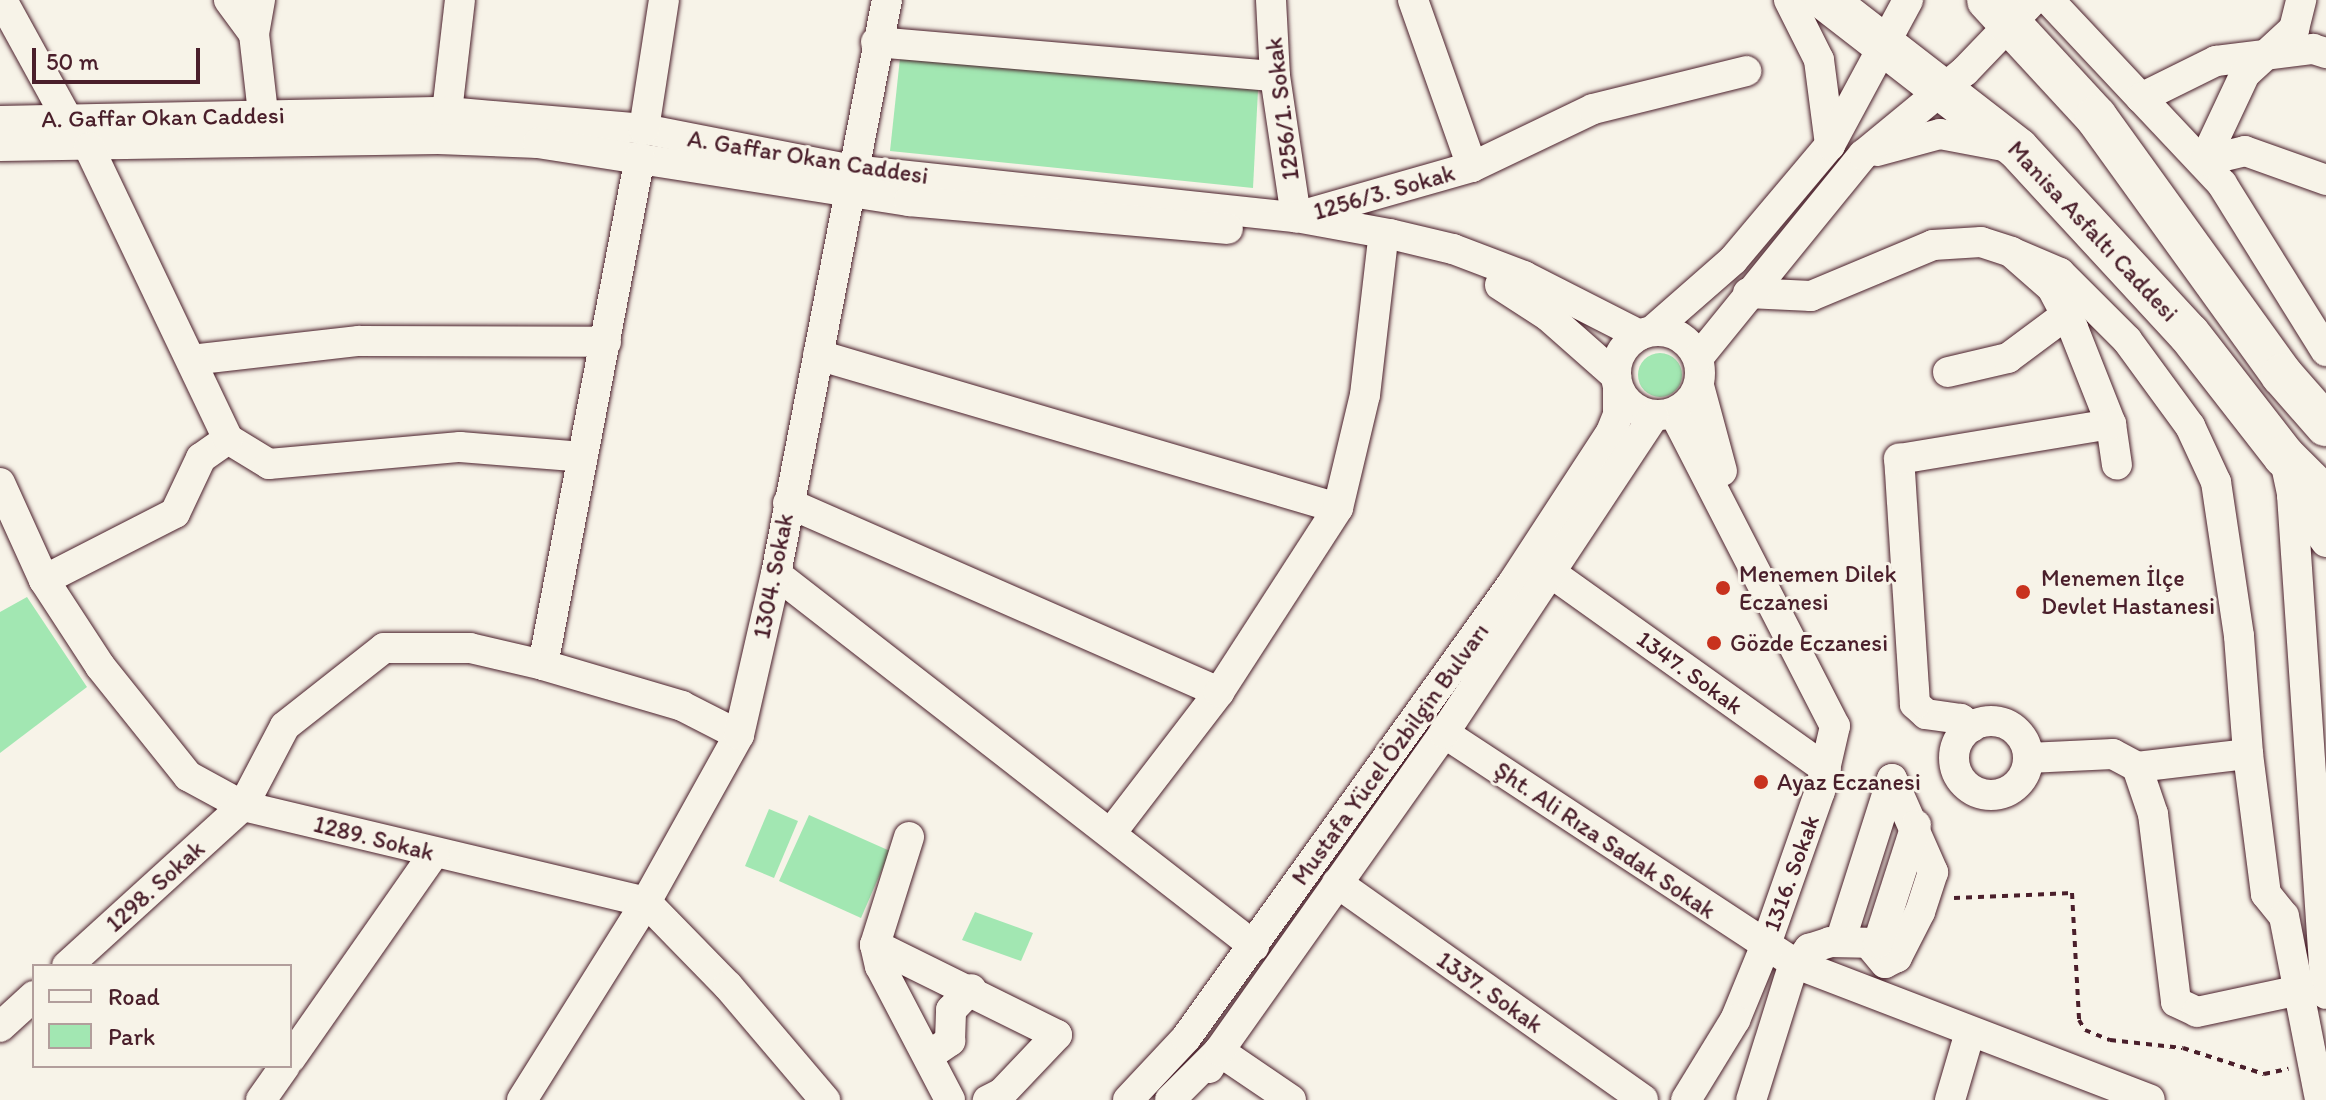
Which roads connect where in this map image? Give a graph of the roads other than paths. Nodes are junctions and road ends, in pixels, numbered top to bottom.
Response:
1 (2, 0) edge
2 (229, 0) edge
3 (260, 0) edge
4 (460, 0) edge
5 (664, 0) edge
6 (887, 0) edge
7 (1271, 0) edge
8 (1413, 0) edge
9 (1789, 0) edge
10 (1826, 0) edge
11 (1908, 0) edge
12 (2049, 0) edge
13 (2301, 0) edge
14 (2011, 7) edge
15 (254, 34) junction
16 (1884, 41) junction
17 (876, 42) junction
18 (2326, 53) edge
19 (2271, 54) junction
20 (1746, 71) dead end
21 (1275, 76) junction
22 (1942, 86) junction
23 (2141, 98) junction
24 (447, 112) junction
25 (263, 113) junction
26 (68, 120) junction
27 (0, 121) edge
28 (642, 143) junction
29 (1830, 145) junction
30 (0, 146) edge
31 (89, 147) junction
32 (2018, 149) junction
33 (1863, 155) junction
34 (2204, 161) junction
35 (1472, 167) junction
36 (2326, 180) edge
37 (851, 182) junction
38 (1296, 217) junction
39 (1382, 248) junction
40 (2011, 252) junction
41 (1748, 293) junction
42 (2066, 315) junction
43 (1646, 333) junction
44 (606, 342) junction
45 (2326, 351) edge
46 (818, 355) junction
47 (191, 360) junction
48 (1698, 372) junction
49 (1948, 372) dead end
50 (1617, 382) junction
51 (1664, 414) junction
52 (2111, 424) junction
53 (2326, 425) edge
54 (228, 439) junction
55 (583, 457) junction
56 (2117, 465) dead end
57 (0, 483) edge
58 (2307, 491) edge
59 (788, 503) junction
60 (1338, 508) junction
61 (2326, 542) edge
62 (1748, 553) junction
63 (776, 574) junction
64 (1554, 575) junction
65 (44, 580) junction
66 (543, 665) junction
67 (1219, 692) junction
68 (1972, 727) junction
69 (1444, 733) junction
70 (739, 735) junction
71 (2248, 754) junction
72 (2028, 758) junction
73 (2137, 767) junction
74 (1826, 769) junction
75 (243, 806) junction
76 (1111, 833) junction
77 (909, 837) dead end
78 (434, 853) junction
79 (1337, 883) junction
80 (646, 902) junction
81 (1855, 943) junction
82 (875, 945) junction
83 (1254, 946) junction
84 (1765, 947) junction
85 (69, 964) edge
86 (1796, 964) junction
87 (2319, 981) edge
88 (971, 989) junction
89 (32, 998) edge
90 (0, 1027) edge
91 (1970, 1032) junction
92 (1219, 1051) junction
93 (292, 1056) edge
94 (928, 1056) junction
95 (284, 1068) edge
96 (261, 1100) edge
97 (522, 1100) edge
98 (825, 1100) edge
99 (950, 1100) edge
100 (988, 1100) edge
101 (1128, 1100) edge
102 (1170, 1100) edge
103 (1189, 1100) edge
104 (1291, 1100) edge
105 (1643, 1100) edge
106 (1686, 1100) edge
107 (1751, 1100) edge
108 (1950, 1100) edge
109 (2150, 1100) edge
110 (2320, 1100) edge

1 - 26 street
2 - 15 street
3 - 15 street
4 - 24 street
5 - 28 street
6 - 17 street, 1304. Sokak
7 - 21 street, 1256/1. Sokak
8 - 35 street
9 - 29 street
10 - 16 highway, Manisa Asfaltı Caddesi
11 - 16 street
12 - 23 street
13 - 19 street
14 - 22 street
14 - 53 highway
15 - 25 street
16 - 22 highway, Manisa Asfaltı Caddesi
16 - 29 street
17 - 21 street
17 - 37 street, 1304. Sokak
18 - 19 street
19 - 23 street
19 - 34 street
20 - 35 street, 1256/3. Sokak
21 - 38 street, 1256/1. Sokak
22 - 32 highway, Manisa Asfaltı Caddesi
22 - 33 street
23 - 34 street
24 - 25 street, A. Gaffar Okan Caddesi
24 - 28 street, A. Gaffar Okan Caddesi
25 - 26 street, A. Gaffar Okan Caddesi
26 - 27 street, A. Gaffar Okan Caddesi
28 - 31 street, A. Gaffar Okan Caddesi
28 - 37 street, A. Gaffar Okan Caddesi
28 - 44 street
29 - 43 street
30 - 31 street, A. Gaffar Okan Caddesi
31 - 47 street
32 - 33 street
32 - 58 highway, Manisa Asfaltı Caddesi
33 - 41 street
34 - 36 street
34 - 45 street
35 - 38 street, 1256/3. Sokak
37 - 38 street, A. Gaffar Okan Caddesi
37 - 39 street, A. Gaffar Okan Caddesi
37 - 46 street, 1304. Sokak
38 - 43 street, A. Gaffar Okan Caddesi
39 - 50 street, A. Gaffar Okan Caddesi
39 - 60 street
40 - 41 street
40 - 42 street
40 - 71 street
41 - 48 street
42 - 49 street
42 - 52 street
43 - 48 street
43 - 50 street
44 - 47 street
44 - 55 street
46 - 59 street, 1304. Sokak
46 - 60 street
47 - 54 street
48 - 51 street
48 - 62 street
50 - 51 street
50 - 83 street, Mustafa Yücel Özbilgin Bulvarı
51 - 62 street
51 - 64 street, Mustafa Yücel Özbilgin Bulvarı
52 - 56 street
52 - 68 street
54 - 55 street
54 - 65 street
55 - 66 street
57 - 65 street, 1289. Sokak
58 - 61 street
58 - 87 street
59 - 63 street, 1304. Sokak
59 - 67 street
60 - 67 street
62 - 74 street, 1316. Sokak
63 - 70 street, 1304. Sokak
63 - 76 street
64 - 69 street, Mustafa Yücel Özbilgin Bulvarı
64 - 74 street, 1347. Sokak
65 - 75 street, 1289. Sokak
66 - 70 street
66 - 75 street
67 - 76 street
68 - 72 street
68 - 72 street
69 - 79 street, Mustafa Yücel Özbilgin Bulvarı
69 - 84 street, Şht. Ali Rıza Sadak Sokak
70 - 80 street, 1304. Sokak
71 - 73 street
71 - 87 street
72 - 73 street
73 - 87 street
74 - 84 street, 1316. Sokak
75 - 78 street, 1289. Sokak
75 - 85 street, 1298. Sokak
76 - 83 street
77 - 82 street
78 - 80 street, 1289. Sokak
78 - 93 street
79 - 92 street, Mustafa Yücel Özbilgin Bulvarı
79 - 105 street, 1337. Sokak
80 - 97 street, 1304. Sokak
80 - 98 street
81 - 81 street
81 - 86 street
82 - 88 street
82 - 94 street
83 - 101 street, Mustafa Yücel Özbilgin Bulvarı
84 - 86 street, Şht. Ali Rıza Sadak Sokak
84 - 106 street, 1316. Sokak
86 - 91 street, Şht. Ali Rıza Sadak Sokak
86 - 107 street
87 - 110 street
88 - 94 street
88 - 100 street
89 - 90 street
91 - 108 street
91 - 109 street, Şht. Ali Rıza Sadak Sokak
92 - 102 street, Mustafa Yücel Özbilgin Bulvarı
92 - 103 street
92 - 104 street
94 - 99 street
95 - 96 street

